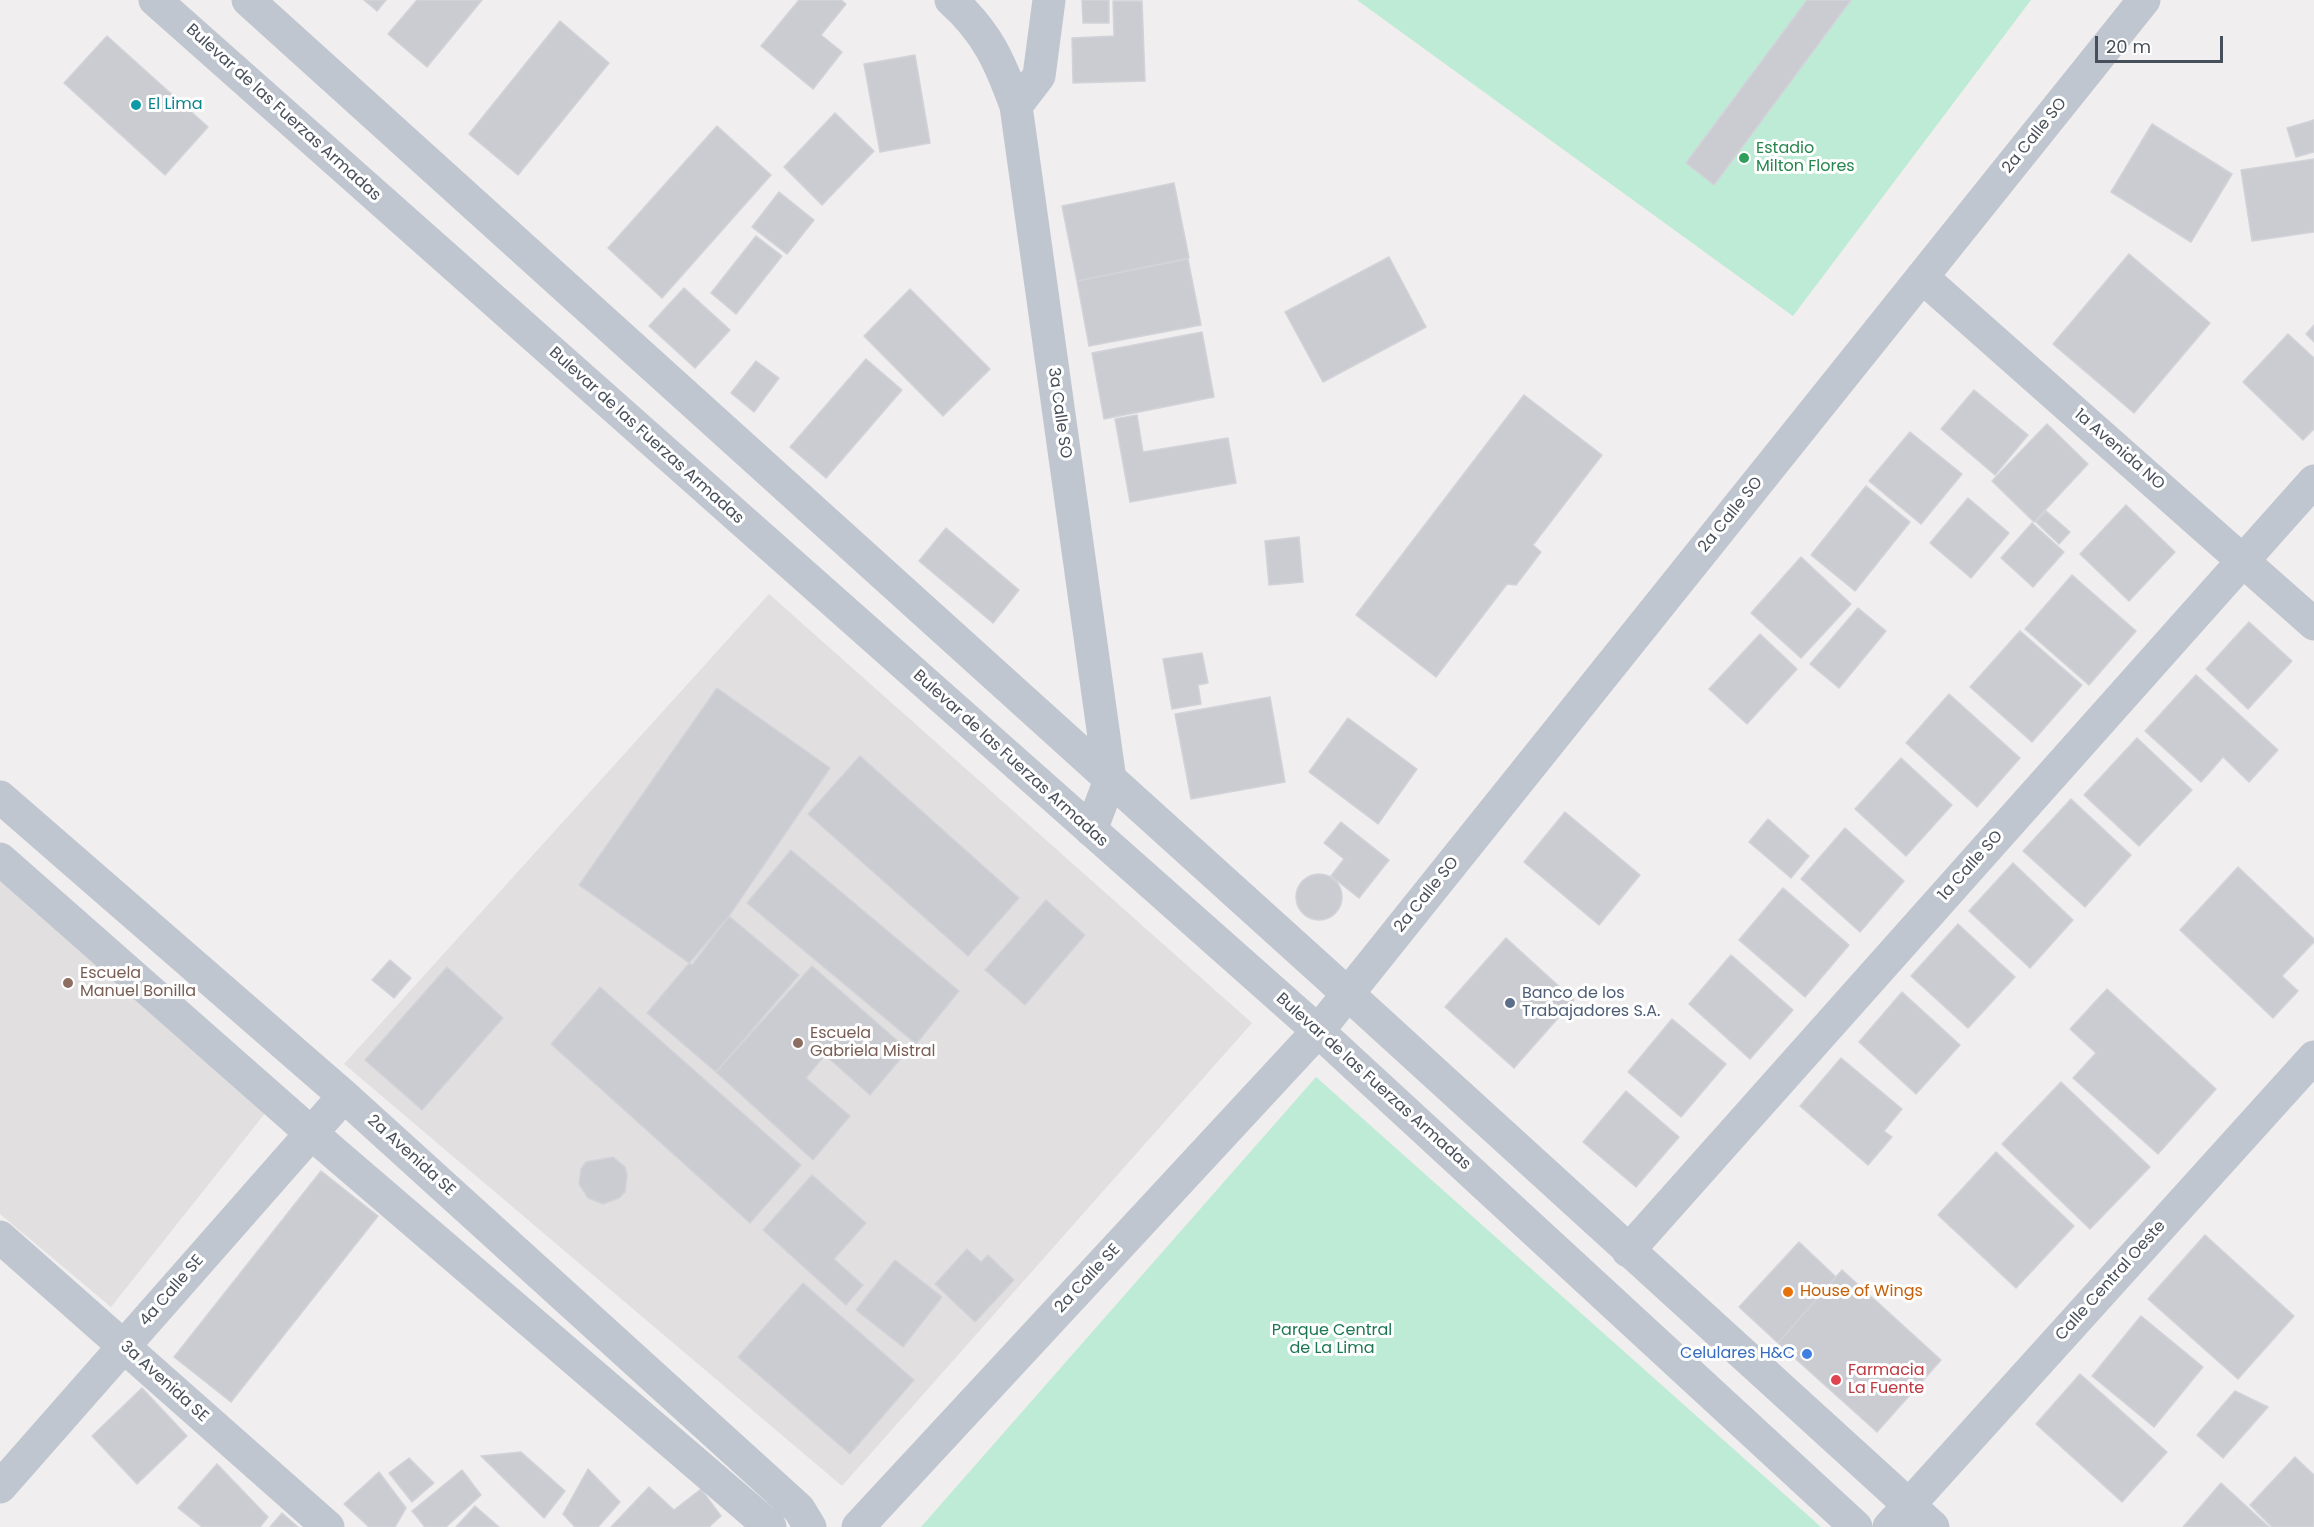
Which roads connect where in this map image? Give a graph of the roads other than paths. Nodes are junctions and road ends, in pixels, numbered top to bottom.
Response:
1 (155, 0) edge
2 (248, 0) edge
3 (951, 0) edge
4 (1049, 0) edge
5 (2144, 0) edge
6 (1016, 106) junction
7 (1922, 277) junction
8 (2314, 481) edge
9 (2243, 560) junction
10 (2314, 624) edge
11 (1110, 780) junction
12 (0, 797) edge
13 (1090, 830) junction
14 (0, 859) edge
15 (1348, 994) junction
16 (1318, 1031) junction
17 (2314, 1057) edge
18 (344, 1096) junction
19 (311, 1133) junction
20 (0, 1237) edge
21 (1628, 1251) junction
22 (124, 1346) junction
23 (0, 1486) edge
24 (1899, 1516) edge
25 (328, 1527) edge
26 (770, 1527) edge
27 (810, 1527) edge
28 (858, 1527) edge
29 (1856, 1527) edge
30 (1933, 1527) edge

1 - 13 street, Bulevar de las Fuerzas Armadas
2 - 11 street
3 - 6 street, 3a Calle SO
4 - 6 street
5 - 7 street, 2a Calle SO
6 - 11 street, 3a Calle SO
7 - 9 street, 1a Avenida NO
7 - 15 street, 2a Calle SO
8 - 9 street, 1a Calle SO
9 - 10 street, 1a Avenida NO
9 - 21 street, 1a Calle SO
11 - 13 street, 3a Calle SO
11 - 15 street
12 - 18 street, 2a Avenida SE
13 - 16 street, Bulevar de las Fuerzas Armadas
14 - 19 street
15 - 16 street, 2a Calle SO
15 - 21 street
16 - 28 street, 2a Calle SE
16 - 29 street, Bulevar de las Fuerzas Armadas
17 - 24 street, Calle Central Oeste
18 - 19 street, 4a Calle SE
18 - 27 street, 2a Avenida SE
19 - 22 street, 4a Calle SE
19 - 26 street
20 - 22 street, 3a Avenida SE
21 - 24 street
22 - 23 street, 4a Calle SE
22 - 25 street, 3a Avenida SE
24 - 30 street

